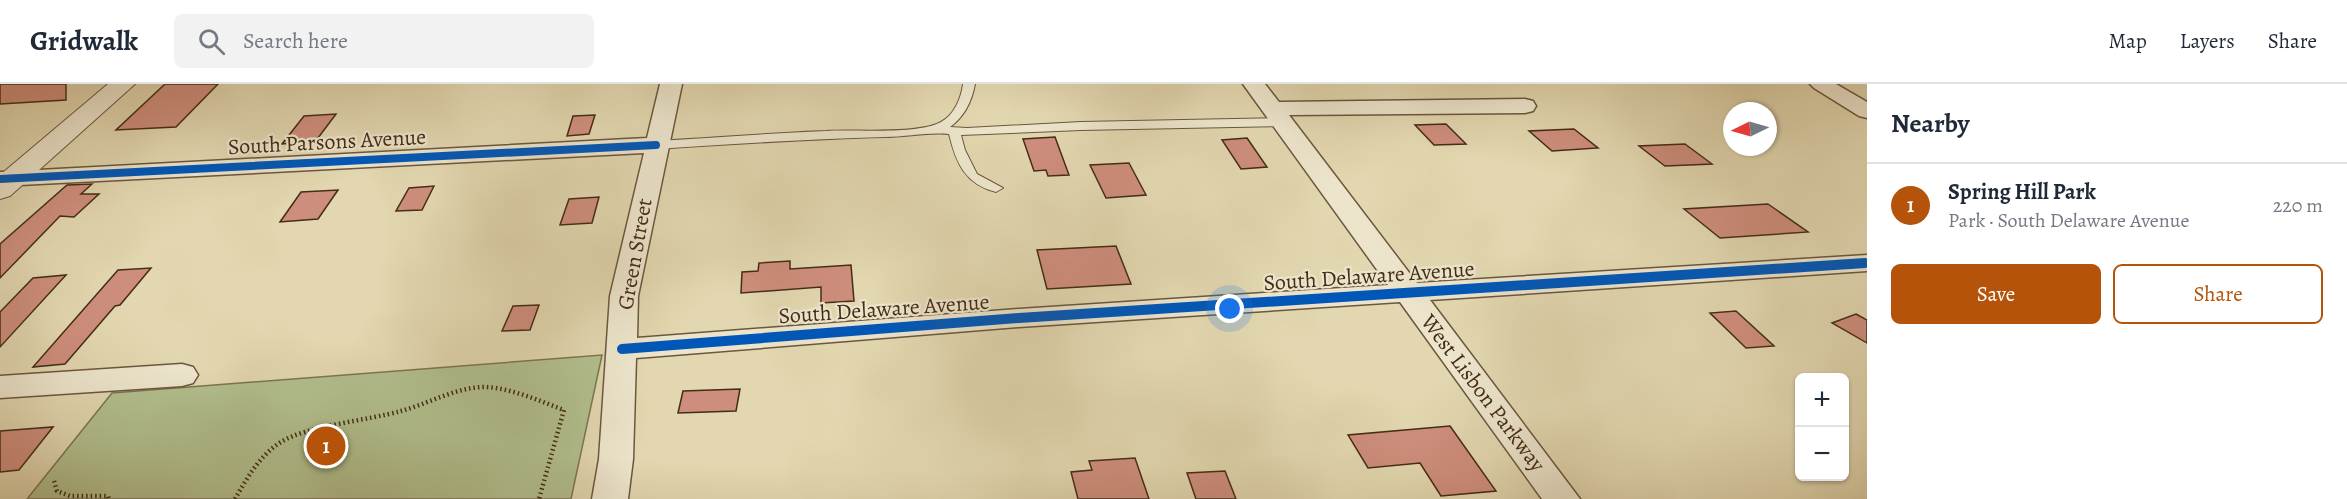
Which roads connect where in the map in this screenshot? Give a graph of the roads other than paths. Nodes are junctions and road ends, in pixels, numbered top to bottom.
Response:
1 (123, 84) edge
2 (671, 84) edge
3 (969, 84) edge
4 (1254, 84) edge
5 (1824, 86) edge
6 (1867, 86) edge
7 (1525, 106) dead end
8 (1867, 111) edge
9 (1276, 116) junction
10 (929, 129) junction
11 (954, 131) junction
12 (656, 145) junction
13 (5, 182) edge
14 (996, 188) dead end
15 (1867, 263) edge
16 (1409, 293) junction
17 (622, 349) junction
18 (182, 375) dead end
19 (0, 387) edge
20 (610, 499) edge
21 (1562, 499) edge

1 - 13 street
2 - 12 street, Green Street
3 - 10 lane
4 - 9 street, West Lisbon Parkway
5 - 6 street
5 - 8 street
7 - 9 street
9 - 11 lane
9 - 16 street, West Lisbon Parkway
10 - 11 lane
10 - 12 lane
11 - 14 lane
12 - 13 street, South Parsons Avenue
12 - 17 street, Green Street
15 - 16 street, South Delaware Avenue
16 - 17 street, South Delaware Avenue
16 - 21 street, West Lisbon Parkway
17 - 20 street, Green Street
18 - 19 street

